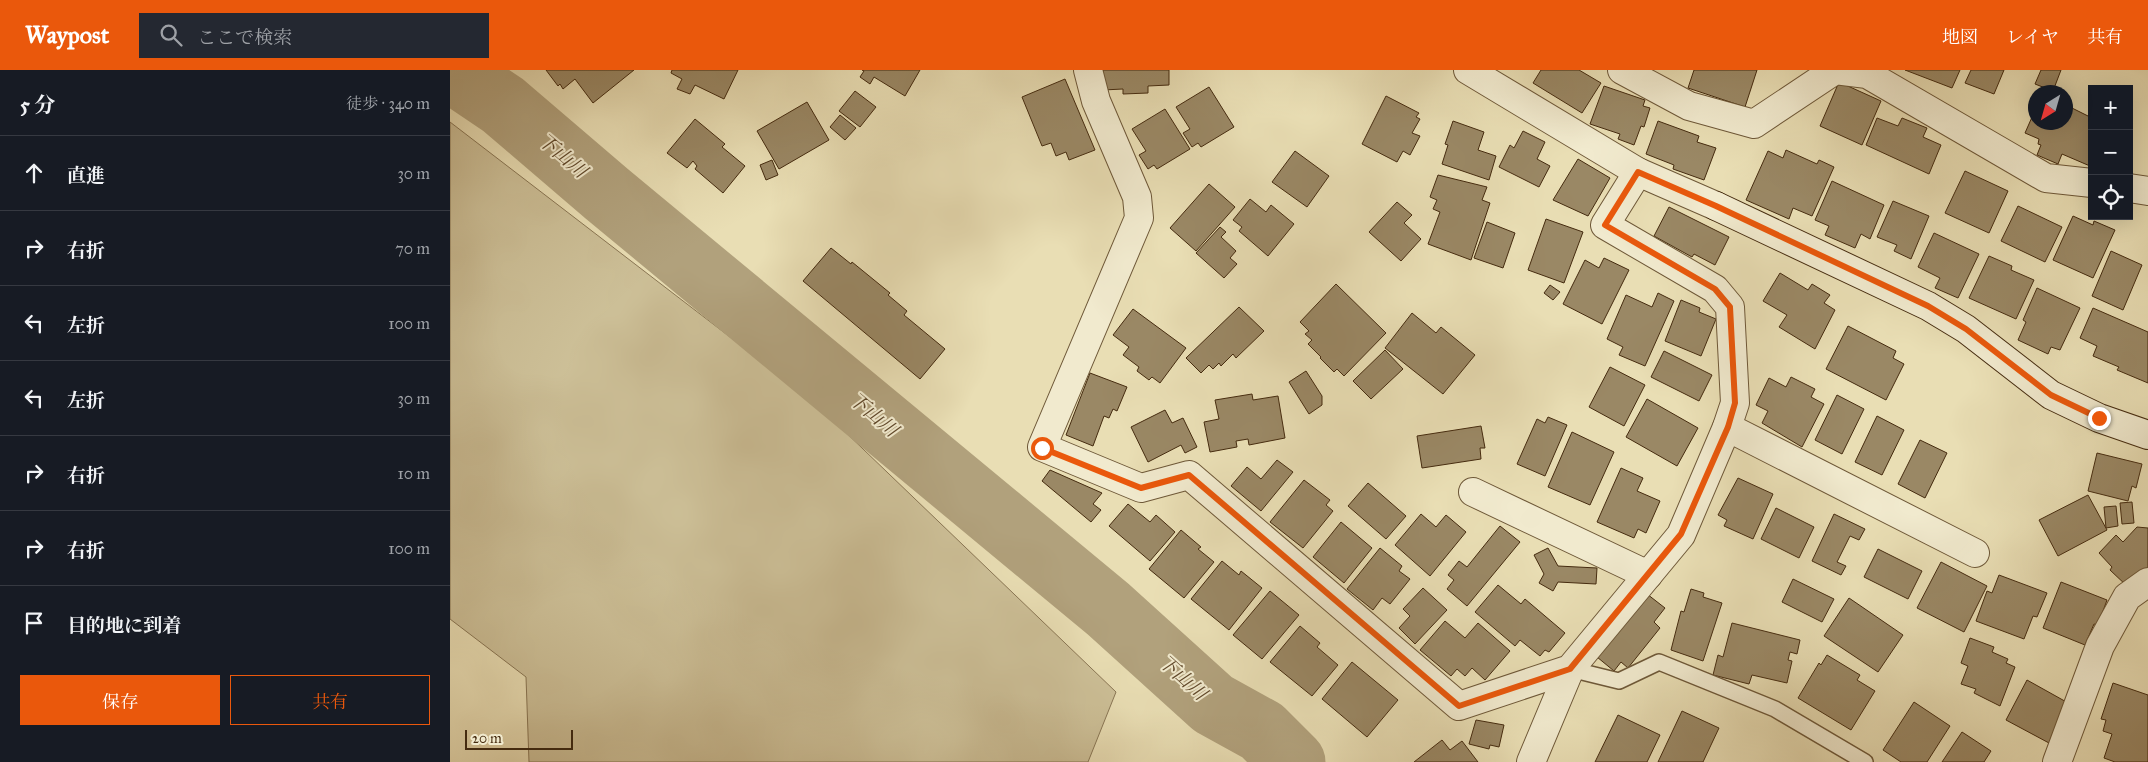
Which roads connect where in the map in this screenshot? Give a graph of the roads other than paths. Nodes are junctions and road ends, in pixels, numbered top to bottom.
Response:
1 (1088, 70) edge
2 (1468, 70) edge
3 (1622, 70) edge
4 (1868, 72) edge
5 (1638, 172) junction
6 (2088, 182) edge
7 (2133, 189) edge
8 (2148, 191) edge
9 (1728, 427) junction
10 (2148, 434) edge
11 (1473, 492) dead end
12 (1975, 554) dead end
13 (1648, 575) junction
14 (2148, 582) edge
15 (1570, 669) junction
16 (1531, 762) edge
17 (1865, 762) edge
18 (2057, 762) edge

1 - 15 street
2 - 5 street
3 - 4 street
4 - 6 street
5 - 9 street
5 - 10 street
7 - 8 street
9 - 12 street
9 - 13 street
11 - 13 street
13 - 15 street
14 - 18 street
15 - 16 street
15 - 17 lane

